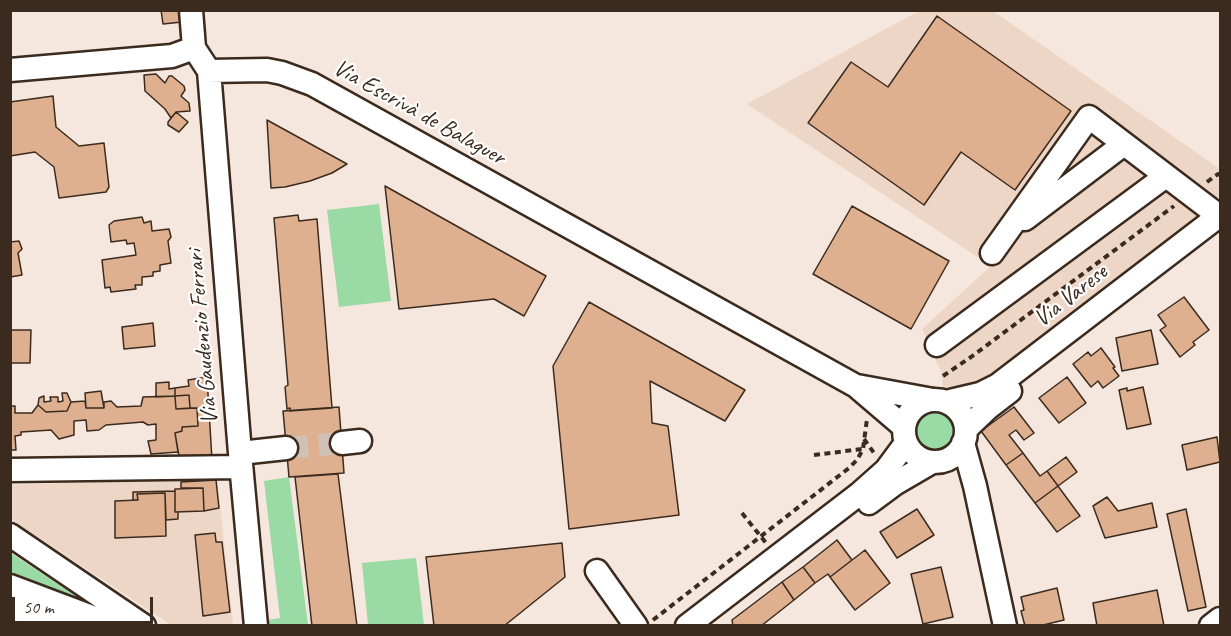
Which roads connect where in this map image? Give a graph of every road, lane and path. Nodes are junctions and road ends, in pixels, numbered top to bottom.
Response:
1 (191, 10) edge
2 (194, 48) junction
3 (10, 70) edge
4 (209, 71) junction
5 (1124, 144) junction
6 (1221, 175) edge
7 (1166, 176) junction
8 (1190, 194) junction
9 (1220, 221) edge
10 (1008, 231) junction
11 (992, 253) dead end
12 (936, 345) dead end
13 (943, 376) dead end
14 (856, 386) junction
15 (940, 401) junction
16 (871, 412) dead end
17 (905, 435) junction
18 (965, 436) junction
19 (286, 448) tunnel mouth
20 (863, 449) junction
21 (814, 455) dead end
22 (240, 460) junction
23 (937, 461) junction
24 (10, 470) edge
25 (975, 486) junction
26 (742, 513) dead end
27 (10, 535) edge
28 (760, 536) junction
29 (597, 571) dead end
30 (10, 586) edge
31 (10, 608) edge
32 (1221, 619) edge
33 (10, 624) edge
34 (15, 626) edge
35 (64, 626) edge
36 (116, 626) edge
37 (144, 626) edge
38 (256, 626) edge
39 (636, 626) edge
40 (645, 626) edge
41 (687, 626) edge
42 (708, 626) edge
43 (1005, 626) edge
44 (1210, 626) edge

1 - 2 street
2 - 3 street
2 - 4 street, Via Gaudenzio Ferrari
4 - 14 street, Via Escrivà de Balaguer
4 - 22 street, Via Gaudenzio Ferrari
5 - 7 street
5 - 10 street
5 - 10 street
6 - 8 path
7 - 8 street
7 - 12 street
8 - 9 street
8 - 13 path
9 - 15 street, Via Varese
9 - 18 street, Via Varese
10 - 11 street
14 - 15 street
14 - 17 street
15 - 17 street
15 - 18 street
16 - 20 path
17 - 23 street
17 - 41 street
18 - 23 street
18 - 25 street
19 - 22 street
20 - 21 path
20 - 28 path
22 - 24 street
22 - 38 street, Via Gaudenzio Ferrari
23 - 25 street
23 - 42 street
25 - 43 street
26 - 28 path
27 - 37 street
28 - 40 path
29 - 39 street
30 - 36 street
31 - 35 street
32 - 44 street
33 - 34 street

